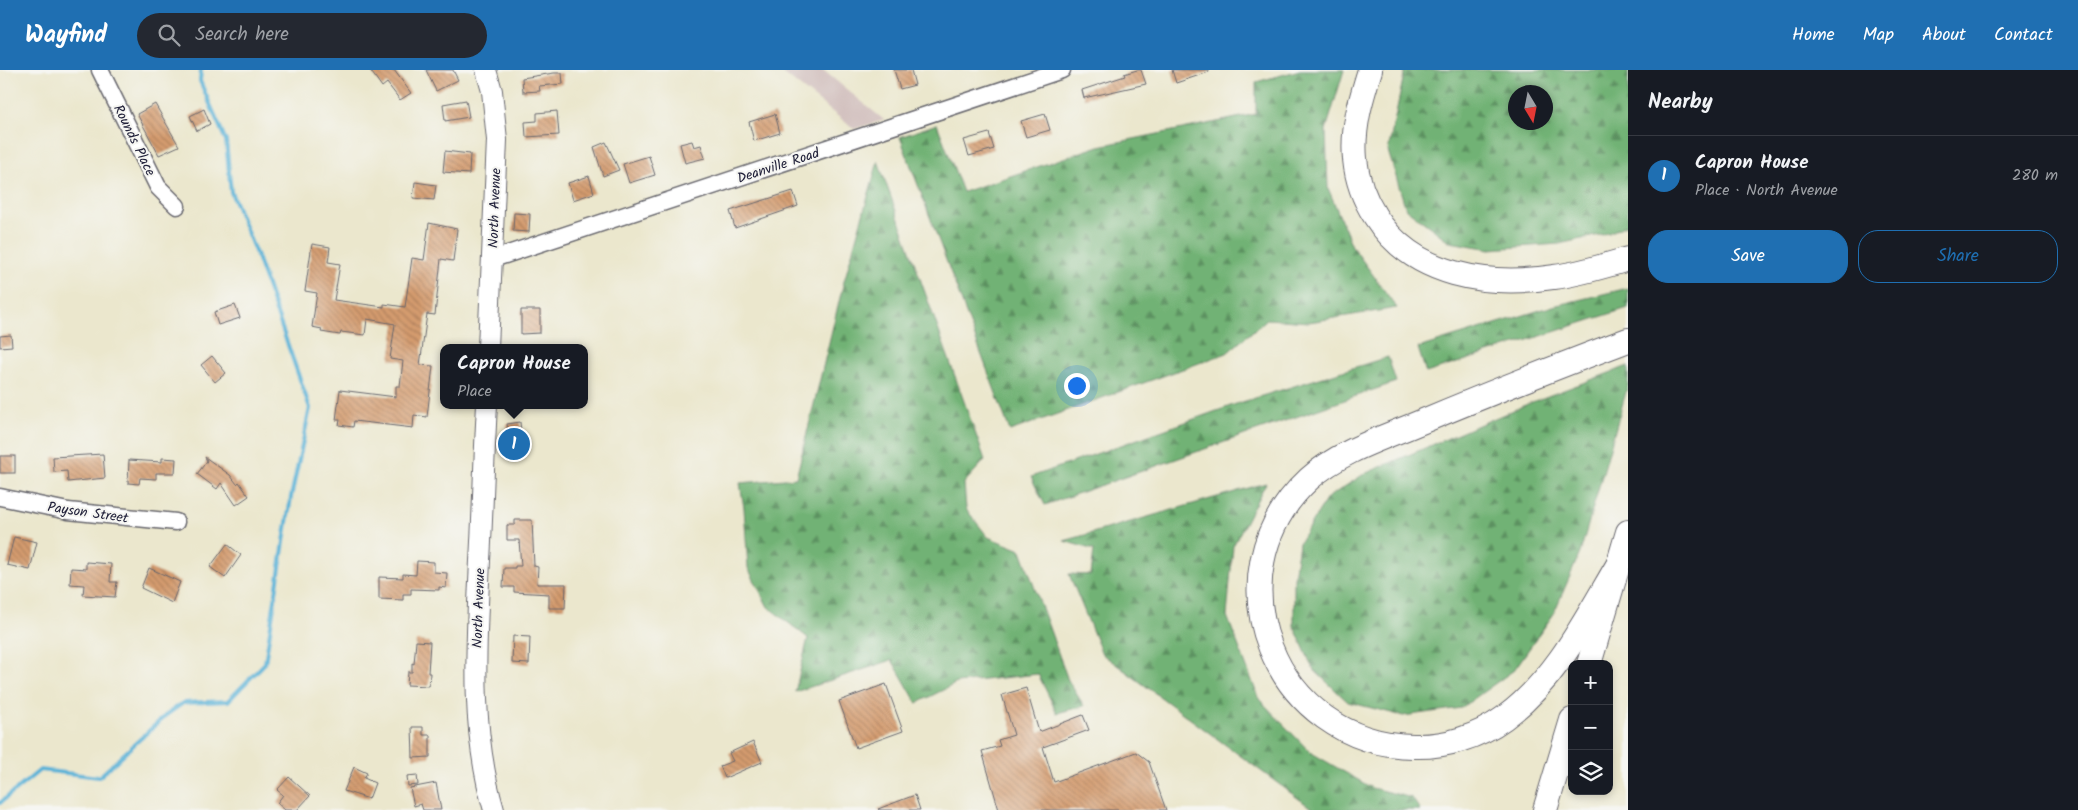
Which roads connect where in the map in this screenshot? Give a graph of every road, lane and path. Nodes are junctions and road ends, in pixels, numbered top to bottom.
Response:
1 (100, 70) edge
2 (486, 70) edge
3 (1062, 70) edge
4 (1370, 70) edge
5 (176, 206) dead end
6 (493, 259) junction
7 (1628, 259) edge
8 (1628, 340) edge
9 (488, 344) edge
10 (486, 409) edge
11 (0, 497) edge
12 (176, 522) dead end
13 (1628, 532) edge
14 (1618, 565) junction
15 (1590, 660) edge
16 (1568, 733) edge
17 (494, 810) edge
18 (1545, 810) edge

1 - 5 street, Rounds Place
2 - 6 main road, North Avenue
3 - 6 street, Deanville Road
4 - 7 highway
6 - 9 main road, North Avenue
8 - 14 highway
10 - 17 main road, North Avenue
11 - 12 street, Payson Street
13 - 14 highway
14 - 15 highway
16 - 18 highway

